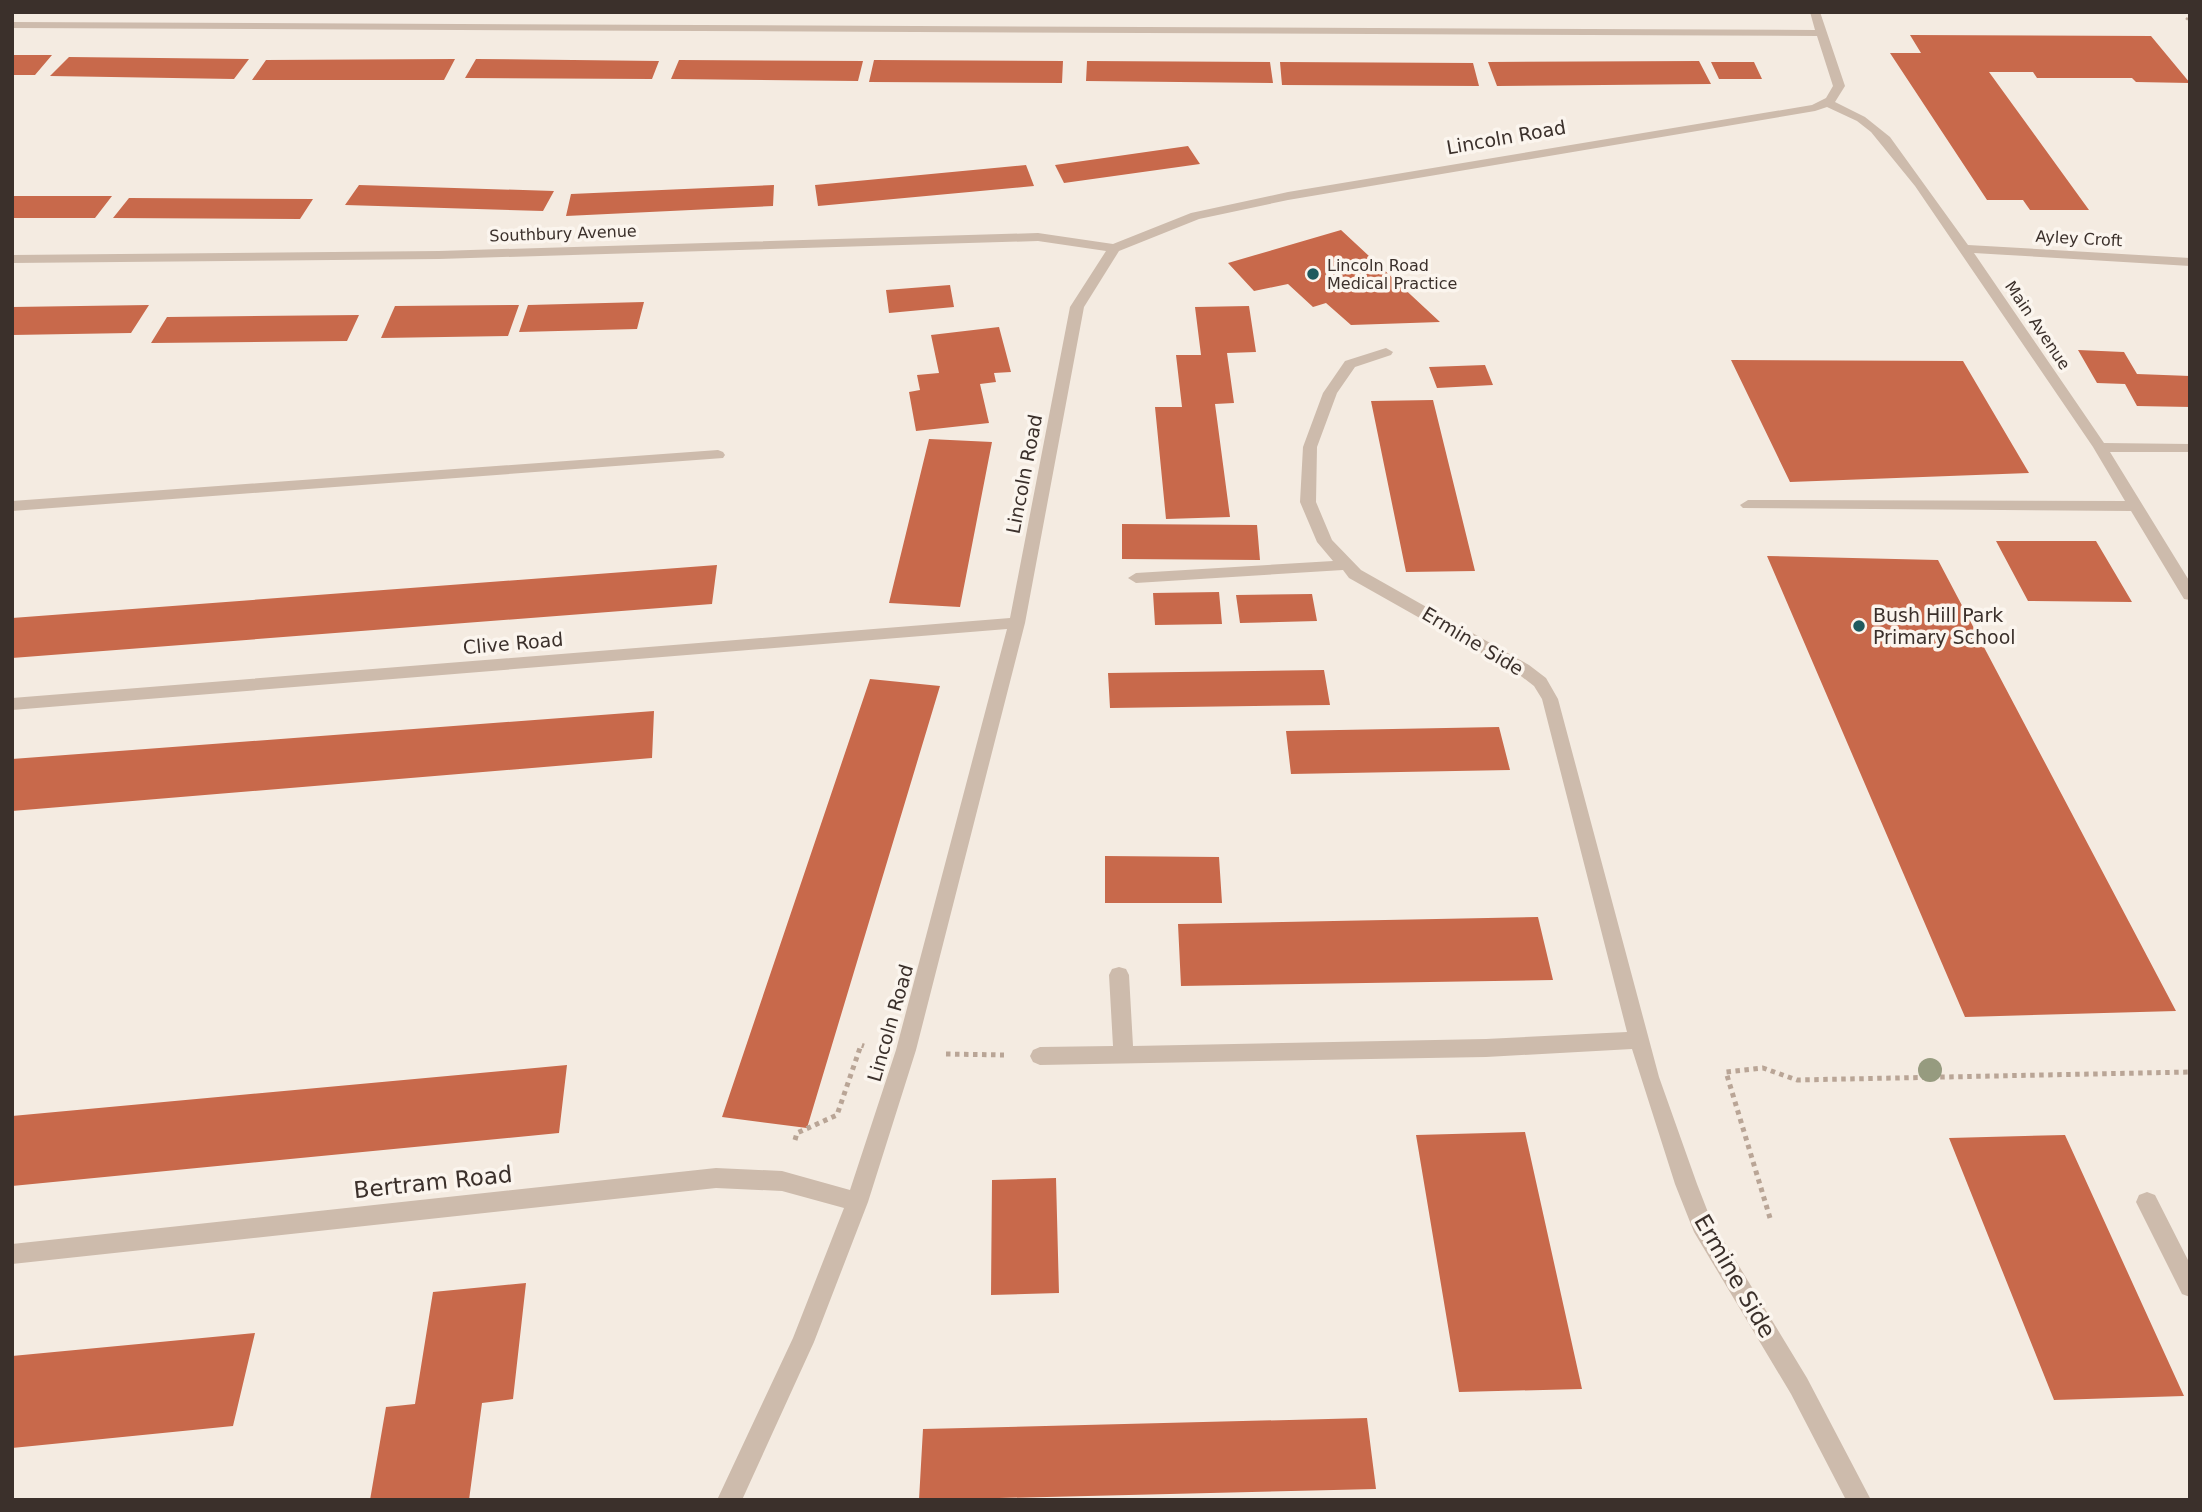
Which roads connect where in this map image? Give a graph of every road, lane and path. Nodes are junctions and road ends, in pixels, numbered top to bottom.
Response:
1 (1815, 12) edge
2 (2186, 18) dead end
3 (2190, 22) edge
4 (12, 26) edge
5 (1821, 33) junction
6 (1827, 103) junction
7 (1114, 248) junction
8 (1965, 249) junction
9 (12, 259) edge
10 (2190, 262) edge
11 (1386, 352) dead end
12 (2099, 447) junction
13 (2190, 448) edge
14 (718, 455) dead end
15 (1748, 505) dead end
16 (12, 506) edge
17 (2134, 506) junction
18 (1345, 565) junction
19 (1136, 578) dead end
20 (2190, 595) edge
21 (1017, 623) junction
22 (12, 704) edge
23 (1119, 975) dead end
24 (1639, 1040) junction
25 (871, 1046) dead end
26 (946, 1054) dead end
27 (979, 1055) dead end
28 (1123, 1055) junction
29 (1040, 1056) dead end
30 (2190, 1072) edge
31 (795, 1140) dead end
32 (857, 1202) junction
33 (2147, 1202) dead end
34 (1770, 1219) dead end
35 (12, 1254) edge
36 (2190, 1287) edge
37 (729, 1500) edge
38 (1859, 1500) edge

1 - 5 street
2 - 3 path
4 - 5 street
5 - 6 street
6 - 7 street, Lincoln Road
6 - 8 street, Main Avenue
7 - 9 street, Southbury Avenue
7 - 21 street, Lincoln Road
8 - 10 street, Ayley Croft
8 - 12 street, Main Avenue
11 - 18 street, Ermine Side
12 - 13 street
12 - 17 street, Main Avenue
14 - 16 street
15 - 17 street
17 - 20 street, Main Avenue
18 - 19 street
18 - 24 street, Ermine Side
21 - 22 street, Clive Road
21 - 32 street, Lincoln Road
23 - 28 street
24 - 28 street
24 - 38 street, Ermine Side
25 - 31 path
26 - 27 path
28 - 29 street
30 - 34 path
32 - 35 street, Bertram Road
32 - 37 street, Lincoln Road
33 - 36 street

